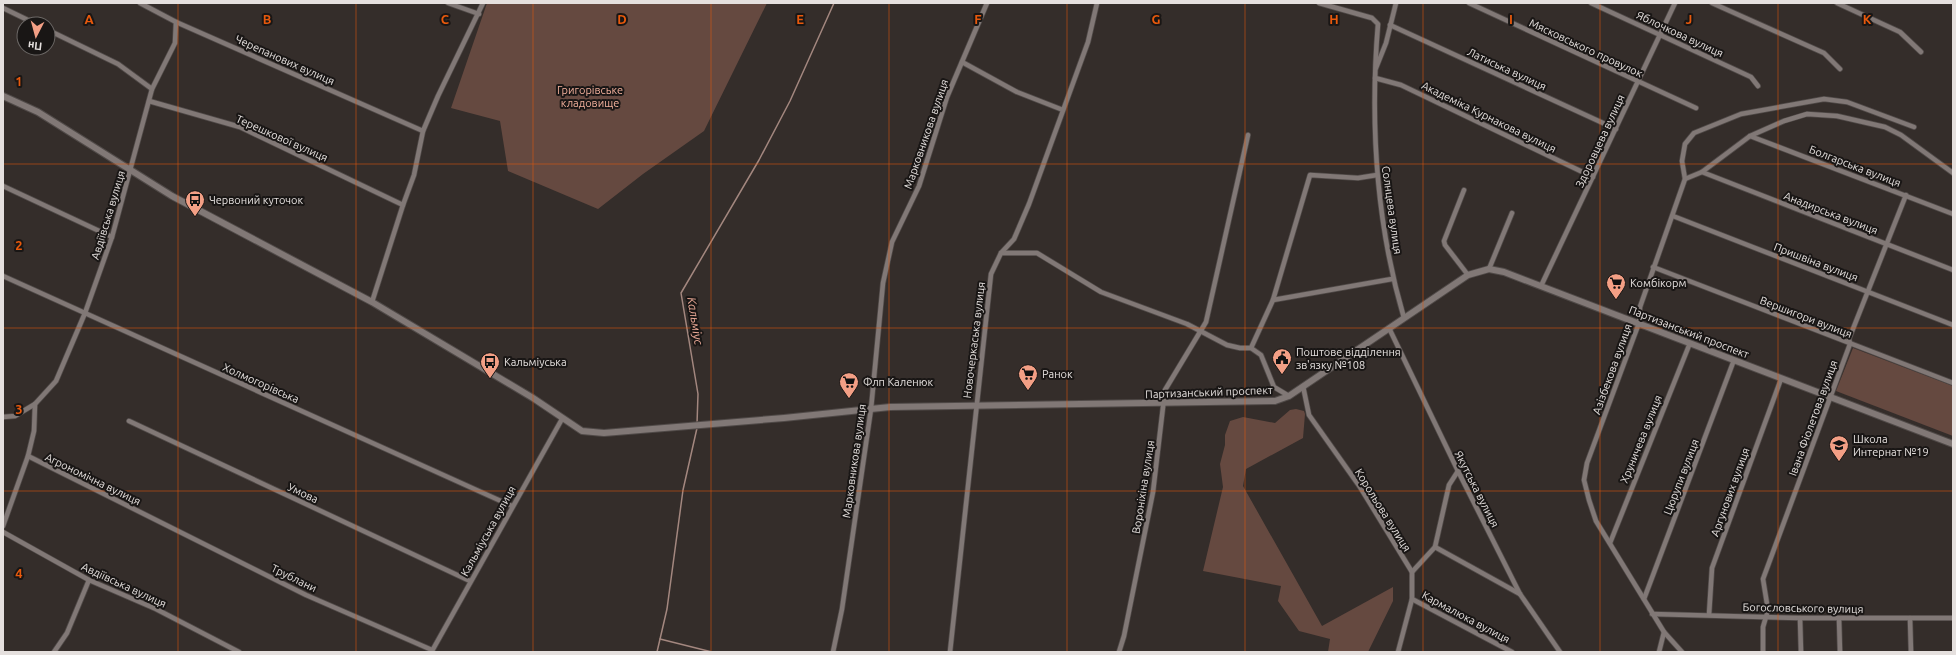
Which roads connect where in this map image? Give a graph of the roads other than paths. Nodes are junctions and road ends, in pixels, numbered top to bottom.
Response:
1 (140, 3) edge
2 (448, 3) edge
3 (483, 3) edge
4 (987, 3) edge
5 (1097, 3) edge
6 (1319, 3) edge
7 (1396, 3) edge
8 (1469, 3) edge
9 (1591, 3) edge
10 (1675, 3) edge
11 (1712, 3) edge
12 (1837, 3) edge
13 (3, 8) edge
14 (479, 14) junction
15 (20, 16) edge
16 (176, 22) junction
17 (1390, 25) junction
18 (56, 34) edge
19 (1660, 36) junction
20 (1921, 52) dead end
21 (962, 62) junction
22 (1840, 68) dead end
23 (1374, 71) junction
24 (1375, 78) junction
25 (1638, 81) junction
26 (1758, 86) dead end
27 (152, 90) junction
28 (3, 96) edge
29 (149, 101) junction
30 (1696, 108) dead end
31 (1063, 110) junction
32 (1914, 127) dead end
33 (1616, 129) junction
34 (423, 131) junction
35 (1248, 135) dead end
36 (1750, 136) junction
37 (131, 170) junction
38 (1702, 172) junction
39 (1953, 173) edge
40 (1377, 175) junction
41 (1593, 177) junction
42 (1685, 179) junction
43 (3, 186) edge
44 (1464, 190) dead end
45 (1906, 195) junction
46 (403, 205) junction
47 (1512, 213) dead end
48 (1953, 214) edge
49 (1673, 216) junction
50 (112, 237) junction
51 (1887, 244) junction
52 (1001, 252) junction
53 (1653, 268) junction
54 (1488, 269) junction
55 (1953, 270) edge
56 (1468, 275) junction
57 (3, 276) edge
58 (1392, 279) junction
59 (1541, 286) junction
60 (1868, 292) junction
61 (1273, 300) junction
62 (372, 302) junction
63 (85, 313) junction
64 (1404, 318) junction
65 (1639, 323) junction
66 (1953, 325) edge
67 (1390, 328) junction
68 (1200, 331) junction
69 (1690, 342) junction
70 (1850, 344) junction
71 (1251, 348) junction
72 (1734, 360) junction
73 (1782, 379) junction
74 (1953, 383) edge
75 (1303, 386) junction
76 (1289, 396) junction
77 (1830, 398) junction
78 (35, 404) junction
79 (1164, 404) junction
80 (976, 406) junction
81 (871, 409) junction
82 (3, 418) edge
83 (562, 419) junction
84 (128, 421) dead end
85 (1953, 444) edge
86 (28, 456) junction
87 (1458, 471) junction
88 (512, 506) junction
89 (150, 517) joint
90 (3, 526) edge
91 (3, 532) edge
92 (1610, 543) junction
93 (1435, 547) junction
94 (1412, 572) junction
95 (89, 580) junction
96 (470, 581) junction
97 (1520, 594) junction
98 (1412, 598) junction
99 (1644, 599) junction
100 (1652, 614) junction
101 (1709, 615) junction
102 (1766, 617) junction
103 (1800, 618) junction
104 (1839, 618) junction
105 (1910, 618) junction
106 (1953, 618) edge
107 (1664, 632) junction
108 (432, 651) edge
109 (54, 652) edge
110 (239, 652) edge
111 (833, 652) edge
112 (950, 652) edge
113 (1119, 652) edge
114 (1399, 652) edge
115 (1512, 652) edge
116 (1560, 652) edge
117 (1658, 652) edge
118 (1682, 652) edge
119 (1763, 652) edge
120 (1801, 652) edge
121 (1840, 652) edge
122 (1911, 652) edge

1 - 16 street, Черепанових вулиця
2 - 14 street
3 - 14 street
4 - 21 street, Марковникова вулиця
5 - 31 street, Новочеркаська вулиця
6 - 23 street
7 - 17 street
8 - 25 street, Мясковського провулок
9 - 19 street, Яблочкова вулиця
10 - 19 street, Здоровцева вулиця
11 - 22 street
12 - 20 street
13 - 15 street
14 - 34 street
16 - 27 street, Авдіївська вулиця
16 - 34 street, Черепанових вулиця
17 - 23 street
17 - 33 street, Латиська вулиця
18 - 27 street
19 - 25 street, Здоровцева вулиця
19 - 26 street, Яблочкова вулиця
21 - 31 street
21 - 81 street, Марковникова вулиця
23 - 24 street
24 - 40 street, Солнцева вулиця
24 - 41 street, Академіка Курнакова вулиця
25 - 30 street, Мясковського провулок
25 - 33 street, Здоровцева вулиця
27 - 29 street, Авдіївська вулиця
28 - 37 street, Партизанський проспект
29 - 37 street, Авдіївська вулиця
29 - 46 street, Терешкової вулиця
31 - 52 street, Новочеркаська вулиця
32 - 42 street
33 - 41 street, Здоровцева вулиця
34 - 46 street
35 - 68 street, Вороніхіна вулиця
36 - 38 street
36 - 39 street
36 - 45 street, Болгарська вулиця
37 - 50 street, Авдіївська вулиця
37 - 62 street, Партизанський проспект
38 - 42 street
38 - 51 street, Анадирська вулиця
40 - 58 street, Солнцева вулиця
40 - 61 street
41 - 59 street, Здоровцева вулиця
42 - 49 street, Азізбекова вулиця
43 - 50 street
44 - 56 street
45 - 48 street, Болгарська вулиця
45 - 51 street, Івана Фіолетова вулиця
46 - 62 street
47 - 54 street
49 - 53 street, Азізбекова вулиця
49 - 60 street, Пришвіна вулиця
50 - 63 street, Авдіївська вулиця
51 - 55 street, Анадирська вулиця
51 - 60 street, Івана Фіолетова вулиця
52 - 68 street
52 - 80 street, Новочеркаська вулиця
53 - 65 street, Азізбекова вулиця
53 - 70 street, Вершигори вулиця
54 - 56 street, Партизанський проспект
54 - 59 street, Партизанський проспект
56 - 64 street, Партизанський проспект
57 - 63 street, Холмогорівська
58 - 61 street
58 - 64 street, Солнцева вулиця
59 - 65 street, Партизанський проспект
60 - 66 street, Пришвіна вулиця
60 - 70 street, Івана Фіолетова вулиця
61 - 71 street
62 - 83 street, Партизанський проспект
63 - 78 street, Авдіївська вулиця
63 - 88 street, Холмогорівська
64 - 67 street, Партизанський проспект
65 - 69 street, Партизанський проспект
65 - 92 street, Азізбекова вулиця
67 - 75 street, Партизанський проспект
67 - 87 street, Якутська вулиця
68 - 71 street
68 - 79 street, Вороніхіна вулиця
69 - 72 street, Партизанський проспект
69 - 92 street, Хруничева вулиця
70 - 74 street, Вершигори вулиця
70 - 77 street, Івана Фіолетова вулиця
71 - 76 street
72 - 73 street, Партизанський проспект
72 - 99 street, Цюрупи вулиця
73 - 77 street, Партизанський проспект
73 - 101 street, Аргунових вулиця
75 - 76 street, Партизанський проспект
75 - 94 street, Корольова вулиця
76 - 79 street, Партизанський проспект
77 - 85 street, Партизанський проспект
77 - 102 street, Івана Фіолетова вулиця
78 - 82 street, Авдіївська вулиця
78 - 86 street
79 - 80 street, Партизанський проспект
79 - 113 street, Вороніхіна вулиця
80 - 81 street, Партизанський проспект
80 - 112 street, Новочеркаська вулиця
81 - 83 street, Партизанський проспект
81 - 111 street, Марковникова вулиця
83 - 88 street, Кальміуська вулиця
84 - 96 street, Умова
86 - 89 street, Агрономiчна вулиця
86 - 90 street
87 - 93 street
87 - 97 street, Якутська вулиця
88 - 96 street, Кальміуська вулиця
89 - 108 street, Трублани
91 - 95 street, Авдіївська вулиця
92 - 99 street, Азізбекова вулиця
93 - 94 street
93 - 97 street
94 - 98 street
95 - 109 street
95 - 110 street, Авдіївська вулиця
96 - 108 street, Кальміуська вулиця
97 - 116 street, Якутська вулиця
98 - 114 street
98 - 115 street, Кармалюка вулиця
99 - 100 street, Азізбекова вулиця
100 - 101 street, Богословського вулиця
100 - 107 street, Азізбекова вулиця
101 - 102 street, Богословського вулиця
102 - 103 street, Богословського вулиця
102 - 119 street, Івана Фіолетова вулиця
103 - 104 street, Богословського вулиця
103 - 120 street
104 - 105 street, Богословського вулиця
104 - 121 street
105 - 106 street, Богословського вулиця
105 - 122 street
107 - 117 street
107 - 118 street, Азізбекова вулиця

